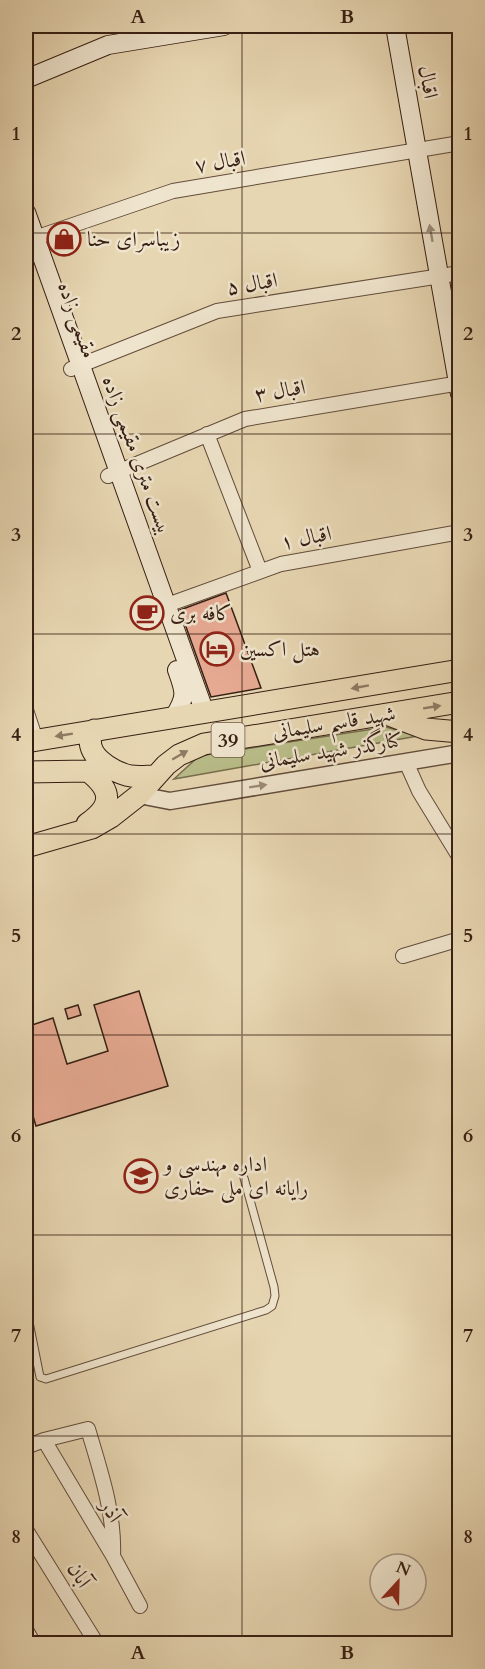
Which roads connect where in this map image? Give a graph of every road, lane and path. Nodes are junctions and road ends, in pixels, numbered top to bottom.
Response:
1 (224, 26) edge
2 (395, 26) edge
3 (26, 79) edge
4 (459, 143) edge
5 (417, 151) junction
6 (26, 212) edge
7 (29, 240) edge
8 (459, 273) edge
9 (439, 277) junction
10 (76, 367) junction
11 (459, 387) edge
12 (207, 434) junction
13 (114, 474) junction
14 (459, 532) edge
15 (260, 571) junction
16 (161, 608) junction
17 (459, 670) edge
18 (459, 702) edge
19 (26, 710) edge
20 (205, 712) junction
21 (386, 714) junction
22 (174, 717) junction
23 (94, 730) junction
24 (459, 732) edge
25 (31, 741) edge
26 (459, 753) edge
27 (406, 762) junction
28 (26, 772) edge
29 (156, 776) junction
30 (139, 795) junction
31 (71, 833) junction
32 (26, 847) edge
33 (459, 858) edge
34 (459, 939) edge
35 (402, 956) dead end
36 (244, 1178) dead end
37 (26, 1308) edge
38 (44, 1440) junction
39 (26, 1447) edge
40 (26, 1530) edge
41 (113, 1556) junction
42 (140, 1606) dead end
43 (26, 1630) edge
44 (34, 1644) edge
45 (97, 1644) edge

1 - 3 main road
2 - 5 main road, اقبال
4 - 5 street, اقبال ۷
5 - 7 street, اقبال ۷
9 -> 5 main road, اقبال
6 - 7 main road, بیست متری مقیمی زاده
7 - 10 main road, بیست متری مقیمی زاده
8 - 9 street, اقبال ۵
9 - 10 street, اقبال ۵
9 - 11 main road, اقبال
10 - 13 main road, بیست متری مقیمی زاده
11 - 12 street, اقبال ۳
12 - 13 street, اقبال ۳
12 - 15 street
13 - 16 main road, بیست متری مقیمی زاده
14 - 15 street, اقبال ۱
15 - 16 street, اقبال ۱
16 - 20 main road, بیست متری مقیمی زاده
16 - 22 main road
17 -> 20 highway, شهید قاسم سلیمانی / 39
21 -> 18 highway, شهید قاسم سلیمانی / 39
19 - 25 street
20 - 22 highway, شهید قاسم سلیمانی / 39
21 - 24 highway
29 -> 21 highway, شهید قاسم سلیمانی / 39
22 - 23 highway, شهید قاسم سلیمانی / 39
23 -> 25 highway, شهید قاسم سلیمانی / 39
23 - 29 highway
26 - 27 street, کنارگذر شهید سلیمانی
30 -> 27 street, کنارگذر شهید سلیمانی
27 - 33 street
28 - 31 highway
29 - 30 highway, شهید قاسم سلیمانی / 39
30 - 31 highway, شهید قاسم سلیمانی / 39
31 - 32 highway, شهید قاسم سلیمانی / 39
34 - 35 street
36 - 37 lane
38 - 39 street
38 - 41 street, آذر
38 - 41 street
40 - 45 street, آبان
41 - 42 street, آذر
43 - 44 street

